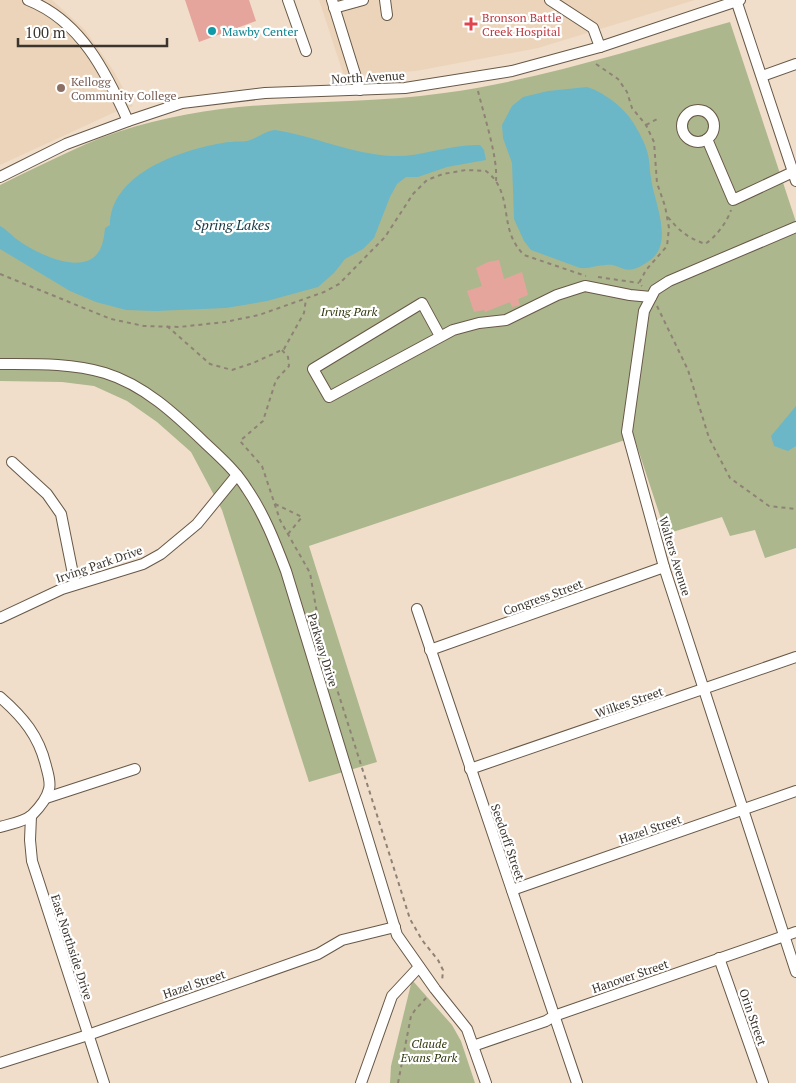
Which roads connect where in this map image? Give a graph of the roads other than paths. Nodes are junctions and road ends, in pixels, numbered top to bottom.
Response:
1 (31, 0) edge
2 (288, 0) edge
3 (363, 0) edge
4 (385, 0) edge
5 (550, 0) edge
6 (738, 0) edge
7 (333, 4) edge
8 (388, 15) dead end
9 (600, 47) junction
10 (306, 51) dead end
11 (796, 64) edge
12 (762, 76) junction
13 (360, 90) junction
14 (128, 121) junction
15 (707, 139) dead end
16 (0, 177) edge
17 (795, 177) edge
18 (796, 227) edge
19 (651, 297) junction
20 (440, 336) junction
21 (0, 364) edge
22 (12, 462) dead end
23 (237, 475) junction
24 (664, 567) junction
25 (75, 584) junction
26 (417, 609) dead end
27 (0, 618) edge
28 (430, 650) junction
29 (796, 657) edge
30 (704, 689) junction
31 (0, 697) edge
32 (135, 769) dead end
33 (470, 769) junction
34 (796, 791) edge
35 (46, 798) junction
36 (744, 810) junction
37 (31, 816) junction
38 (0, 828) edge
39 (512, 890) junction
40 (395, 927) junction
41 (796, 932) edge
42 (784, 936) junction
43 (719, 958) junction
44 (419, 967) junction
45 (796, 972) edge
46 (554, 1016) junction
47 (88, 1035) junction
48 (473, 1046) junction
49 (0, 1063) edge
50 (104, 1083) edge
51 (361, 1083) edge
52 (486, 1083) edge
53 (577, 1083) edge
54 (762, 1083) edge

1 - 14 street
2 - 10 street
3 - 7 street
4 - 8 street
5 - 9 street
6 - 9 street, North Avenue
6 - 12 street
7 - 13 street
9 - 13 street, North Avenue
11 - 12 street
12 - 17 street
13 - 14 street, North Avenue
14 - 16 street, North Avenue
15 - 17 street
18 - 19 street
19 - 20 street
19 - 24 street, Walters Avenue
20 - 20 street
21 - 23 street, Parkway Drive
22 - 25 street
23 - 25 street, Irving Park Drive
23 - 40 street, Parkway Drive
24 - 28 street, Congress Street
24 - 30 street, Walters Avenue
25 - 27 street, Irving Park Drive
26 - 28 street, Seedorff Street
28 - 33 street, Seedorff Street
29 - 30 street, Wilkes Street
30 - 33 street, Wilkes Street
30 - 36 street, Walters Avenue
31 - 35 street
32 - 35 street
33 - 39 street, Seedorff Street
34 - 36 street, Hazel Street
35 - 37 street
36 - 39 street, Hazel Street
36 - 42 street, Walters Avenue
37 - 38 street
37 - 47 street, East Northside Drive
39 - 46 street, Seedorff Street
40 - 44 street, Parkway Drive
40 - 47 street, Hazel Street
41 - 42 street, Hanover Street
42 - 43 street, Hanover Street
42 - 45 street, Walters Avenue
43 - 46 street, Hanover Street
43 - 54 street, Orin Street
44 - 48 street, Parkway Drive
44 - 51 street
46 - 48 street, Hanover Street
46 - 53 street, Seedorff Street
47 - 49 street, Hazel Street
47 - 50 street, East Northside Drive
48 - 52 street, Parkway Drive

